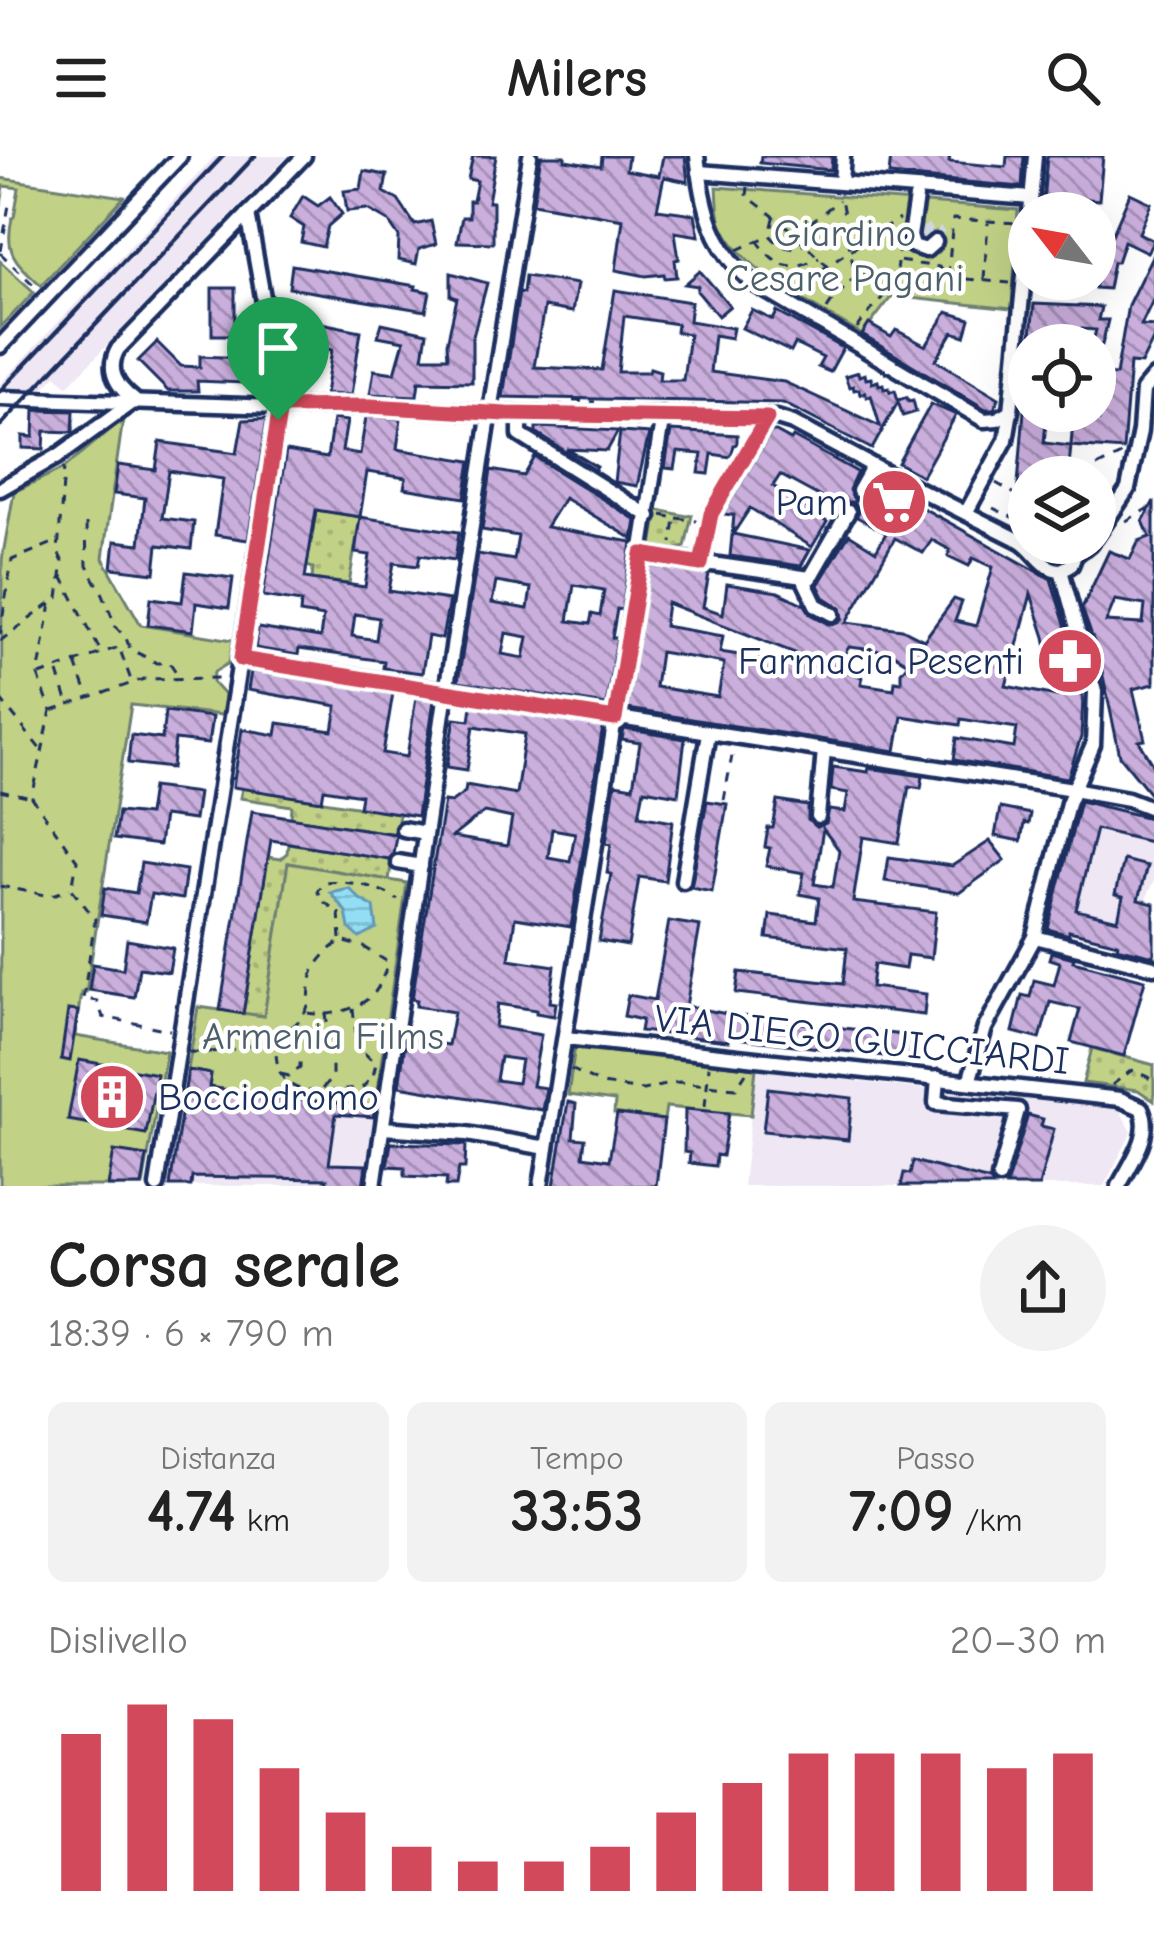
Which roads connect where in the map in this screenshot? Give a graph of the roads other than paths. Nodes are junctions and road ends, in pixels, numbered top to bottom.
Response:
1 (180, 156) edge
2 (304, 156) edge
3 (530, 156) edge
4 (697, 156) edge
5 (843, 156) edge
6 (1035, 156) edge
7 (699, 172) junction
8 (840, 191) junction
9 (1031, 192) edge
10 (915, 203) road end
11 (1008, 212) edge
12 (248, 214) junction
13 (224, 239) junction
14 (934, 242) tunnel mouth
15 (255, 250) junction
16 (0, 346) edge
17 (1154, 377) edge
18 (5, 398) edge
19 (1143, 399) junction
20 (135, 400) junction
21 (280, 407) junction
22 (1154, 412) edge
23 (490, 413) junction
24 (1008, 413) edge
25 (520, 415) junction
26 (663, 415) junction
27 (767, 418) junction
28 (1008, 428) edge
29 (1140, 431) junction
30 (874, 466) junction
31 (0, 489) edge
32 (859, 491) dead end
33 (1116, 507) edge
34 (848, 512) dead end
35 (966, 513) junction
36 (652, 515) junction
37 (1008, 533) edge
38 (642, 554) junction
39 (701, 564) junction
40 (1045, 564) edge
41 (1070, 564) edge
42 (1061, 570) junction
43 (803, 578) junction
44 (833, 614) dead end
45 (241, 659) junction
46 (446, 692) junction
47 (615, 719) junction
48 (707, 739) dead end
49 (824, 750) junction
50 (1072, 789) junction
51 (1154, 809) edge
52 (818, 817) dead end
53 (404, 829) dead end
54 (425, 832) junction
55 (398, 862) dead end
56 (421, 866) junction
57 (683, 881) dead end
58 (1035, 937) junction
59 (1154, 967) edge
60 (566, 1038) junction
61 (938, 1078) junction
62 (969, 1082) junction
63 (382, 1128) junction
64 (548, 1148) junction
65 (999, 1177) dead end
66 (158, 1186) edge
67 (374, 1186) edge
68 (542, 1186) edge
69 (1119, 1186) edge

1 - 16 street
2 - 12 street
3 - 23 street
4 - 7 street
5 - 8 street
6 - 9 street
7 - 8 street
7 - 24 street
8 - 11 street
10 - 14 street
12 - 13 street
12 - 15 street
13 - 15 street
13 - 20 street
15 - 21 street
17 - 19 street
18 - 20 street
19 - 22 street
19 - 29 street
20 - 21 street
20 - 31 street
21 - 23 street
21 - 45 street
22 - 29 street
23 - 25 street
23 - 46 street
25 - 26 street
25 - 36 street
26 - 27 street
26 - 36 street
27 - 30 street
27 - 39 street
28 - 35 street
29 - 33 street
30 - 32 street
30 - 35 street
34 - 43 street
35 - 37 street
36 - 38 street
38 - 39 street
38 - 47 street
39 - 43 street
40 - 42 street
41 - 42 street
42 - 50 street
43 - 44 street
45 - 46 street
45 - 66 street
46 - 47 street
46 - 54 street
47 - 49 street
47 - 60 street
48 - 57 street
49 - 50 street
49 - 52 street
50 - 51 street
50 - 58 street
53 - 54 street
54 - 56 street
55 - 56 street
56 - 63 street
58 - 59 street
58 - 62 street
60 - 61 street, VIA DIEGO GUICCIARDI
60 - 64 street
61 - 62 street, VIA DIEGO GUICCIARDI
61 - 65 street
62 - 69 street, VIA DIEGO GUICCIARDI
63 - 64 street
63 - 67 street
64 - 68 street

